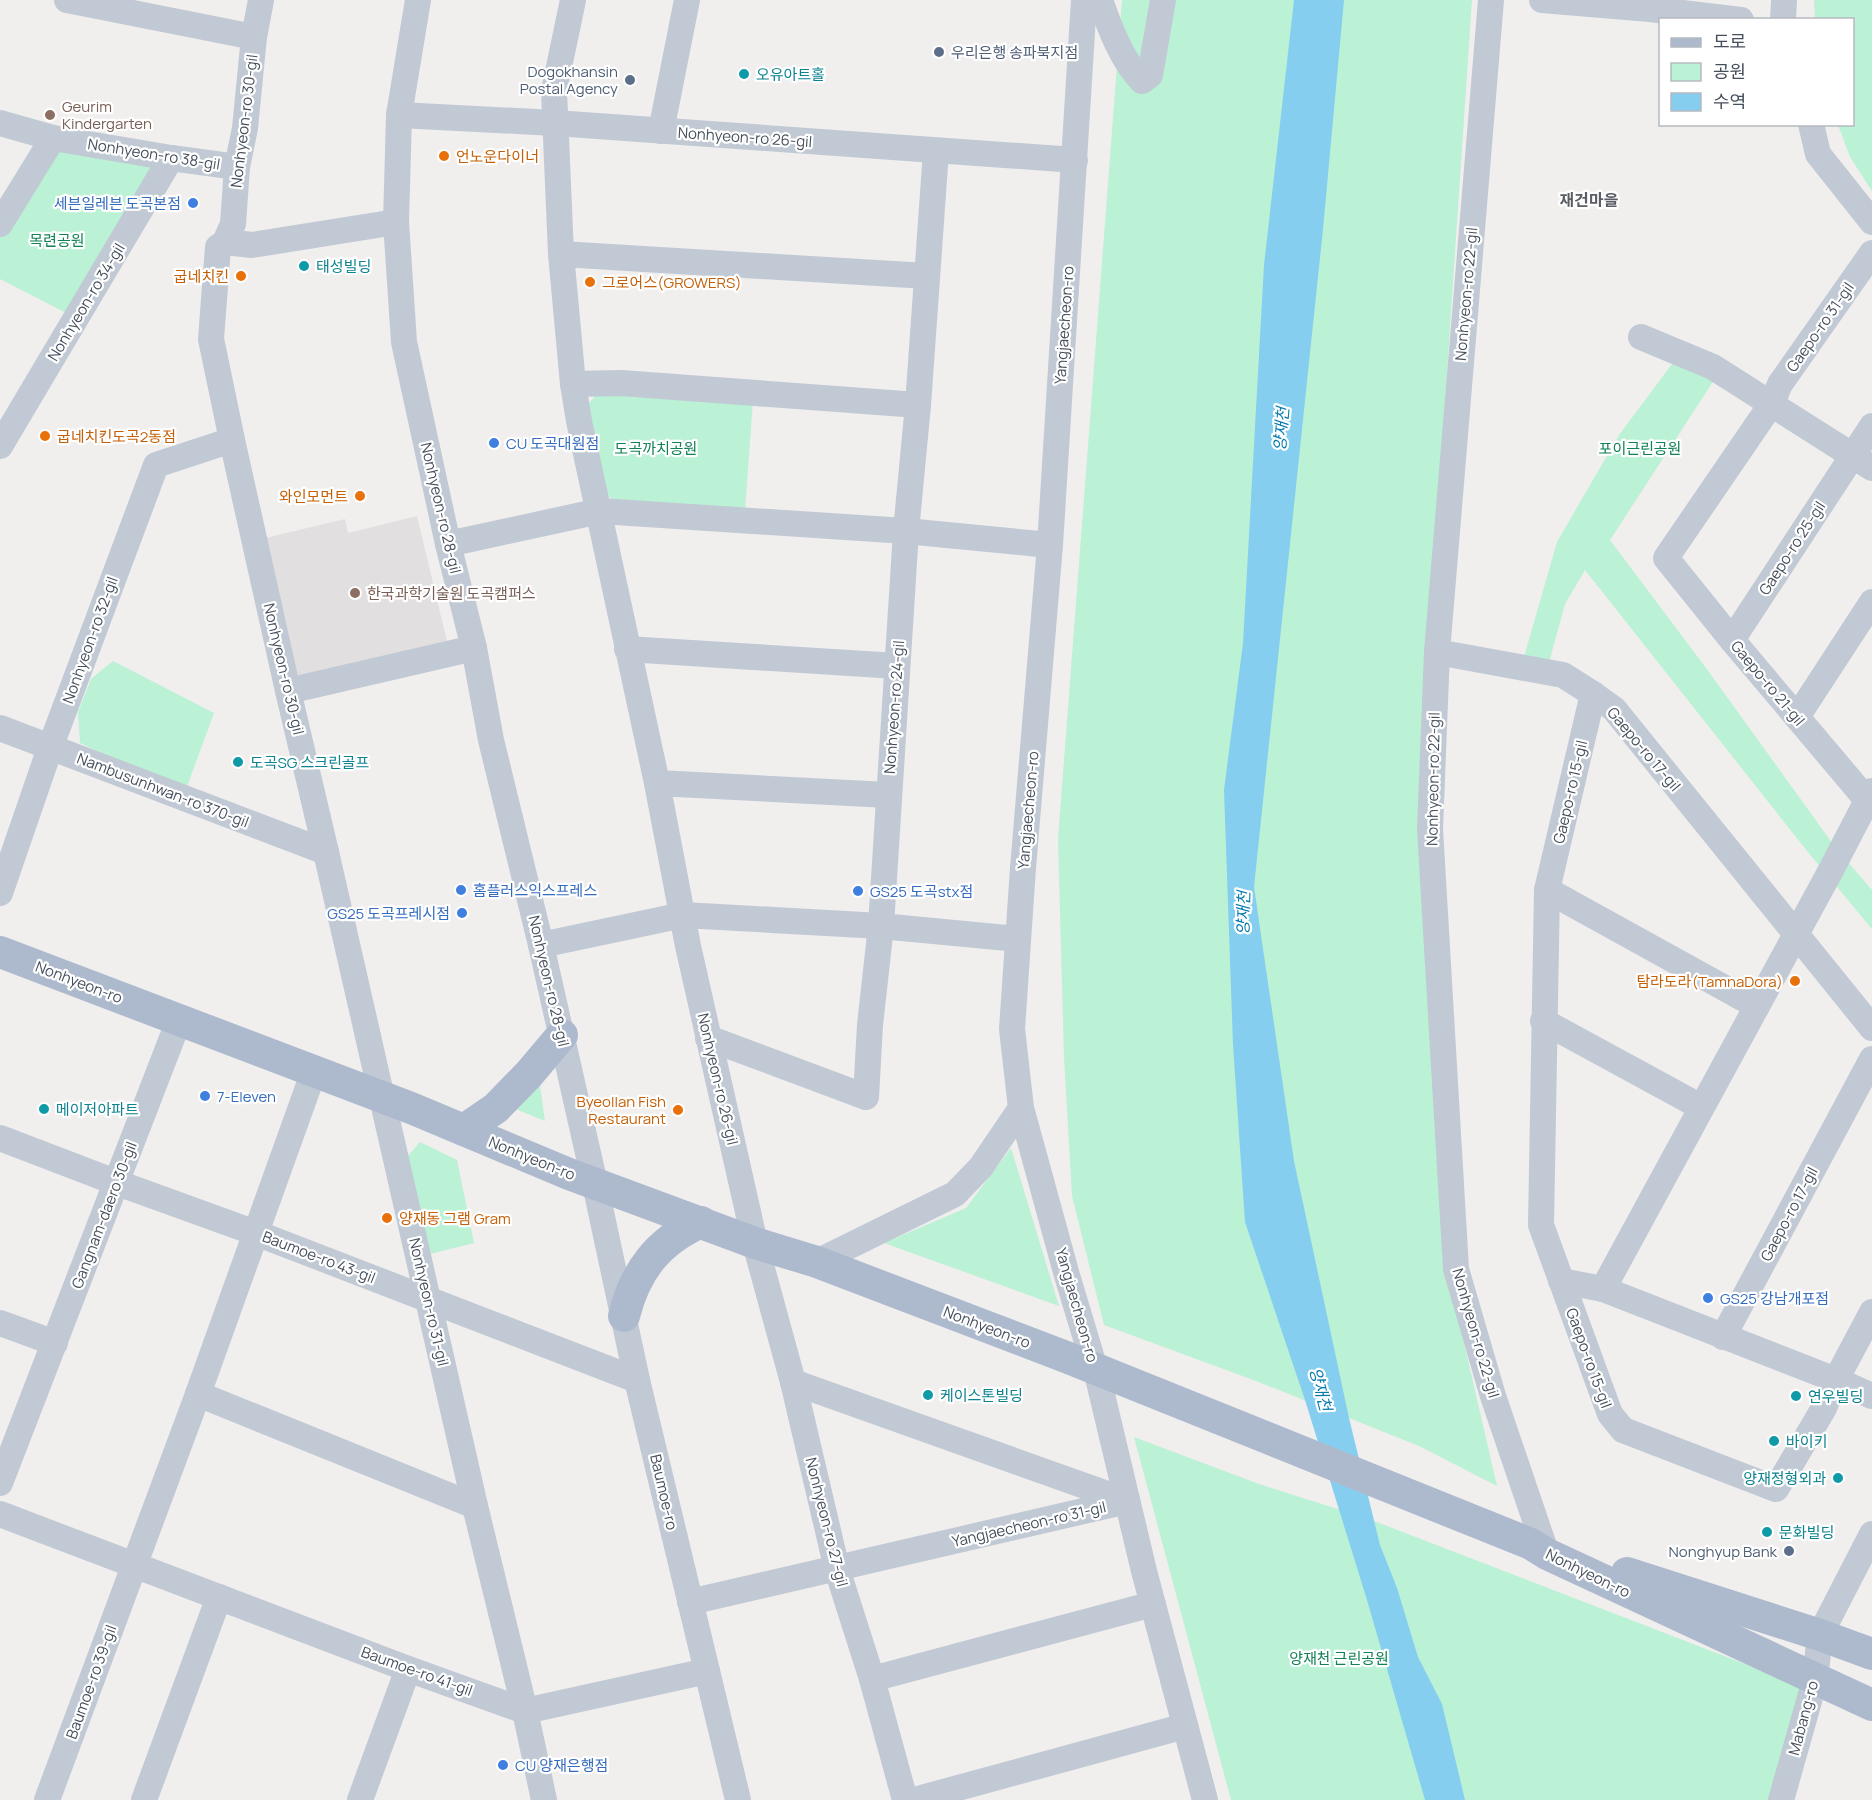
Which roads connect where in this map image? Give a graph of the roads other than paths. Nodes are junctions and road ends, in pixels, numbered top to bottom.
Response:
1 (66, 0) edge
2 (261, 0) edge
3 (417, 0) edge
4 (573, 0) edge
5 (687, 0) edge
6 (1084, 0) edge
7 (1100, 0) edge
8 (1163, 0) edge
9 (1491, 0) edge
10 (1542, 0) edge
11 (1784, 0) edge
12 (1725, 18) edge
13 (1783, 18) edge
14 (254, 37) junction
15 (399, 115) junction
16 (0, 123) edge
17 (555, 123) junction
18 (1811, 126) edge
19 (661, 131) junction
20 (53, 138) junction
21 (936, 151) junction
22 (171, 158) junction
23 (1075, 160) junction
24 (237, 167) junction
25 (396, 222) junction
26 (1872, 222) edge
27 (0, 224) edge
28 (225, 242) junction
29 (1872, 253) edge
30 (561, 254) junction
31 (927, 276) junction
32 (1641, 337) dead end
33 (573, 384) junction
34 (1772, 403) junction
35 (918, 405) junction
36 (1872, 426) edge
37 (2, 440) edge
38 (232, 440) junction
39 (1862, 462) edge
40 (600, 512) junction
41 (906, 531) junction
42 (448, 544) junction
43 (1050, 545) junction
44 (1872, 602) edge
45 (1732, 640) junction
46 (474, 648) junction
47 (627, 648) junction
48 (1437, 652) junction
49 (897, 666) junction
50 (288, 691) junction
51 (1593, 694) junction
52 (1797, 717) junction
53 (0, 728) edge
54 (50, 747) junction
55 (657, 783) junction
56 (888, 795) junction
57 (1870, 799) edge
58 (326, 852) junction
59 (1547, 890) junction
60 (0, 892) edge
61 (683, 915) junction
62 (881, 927) junction
63 (1796, 934) junction
64 (1018, 939) junction
65 (541, 945) junction
66 (0, 952) edge
67 (1756, 1006) junction
68 (179, 1020) junction
69 (1544, 1021) junction
70 (1872, 1028) edge
71 (562, 1035) junction
72 (708, 1038) junction
73 (1872, 1059) edge
74 (314, 1071) junction
75 (382, 1097) junction
76 (1701, 1107) junction
77 (1021, 1108) junction
78 (464, 1130) junction
79 (0, 1138) edge
80 (115, 1182) junction
81 (595, 1184) junction
82 (701, 1222) junction
83 (256, 1233) junction
84 (755, 1243) junction
85 (817, 1262) junction
86 (1561, 1281) junction
87 (1603, 1289) junction
88 (428, 1299) junction
89 (1872, 1312) edge
90 (624, 1316) junction
91 (0, 1323) edge
92 (1723, 1337) junction
93 (55, 1343) junction
94 (637, 1380) junction
95 (1836, 1380) junction
96 (793, 1382) junction
97 (198, 1394) junction
98 (1872, 1396) edge
99 (0, 1483) edge
100 (1128, 1501) junction
101 (475, 1506) junction
102 (0, 1514) edge
103 (1872, 1534) edge
104 (1538, 1545) junction
105 (134, 1565) junction
106 (837, 1569) junction
107 (219, 1597) junction
108 (690, 1602) junction
109 (1153, 1604) junction
110 (1820, 1635) junction
111 (1872, 1654) edge
112 (408, 1669) junction
113 (707, 1671) junction
114 (872, 1679) junction
115 (1815, 1680) junction
116 (1872, 1705) edge
117 (525, 1711) junction
118 (1185, 1726) junction
119 (47, 1800) edge
120 (144, 1800) edge
121 (360, 1800) edge
122 (544, 1800) edge
123 (738, 1800) edge
124 (905, 1800) edge
125 (914, 1800) edge
126 (1205, 1800) edge
127 (1781, 1800) edge

1 - 14 street
2 - 14 street, Nonhyeon-ro 30-gil
3 - 15 street, Nonhyeon-ro 28-gil
4 - 17 street, Nonhyeon-ro 26-gil
5 - 19 street
6 - 23 street, Yangjaecheon-ro
7 - 8 street
9 - 48 street, Nonhyeon-ro 22-gil
10 - 12 street
11 - 13 street
14 - 24 street, Nonhyeon-ro 30-gil
15 - 17 street
15 - 25 street, Nonhyeon-ro 28-gil
16 - 20 street, Nonhyeon-ro 38-gil
17 - 19 street, Nonhyeon-ro 26-gil
17 - 30 street, Nonhyeon-ro 26-gil
18 - 26 street
19 - 21 street, Nonhyeon-ro 26-gil
20 - 22 street, Nonhyeon-ro 38-gil
20 - 27 street
21 - 23 street, Nonhyeon-ro 26-gil
21 - 31 street, Nonhyeon-ro 24-gil
22 - 24 street, Nonhyeon-ro 38-gil
22 - 37 street, Nonhyeon-ro 34-gil
23 - 43 street, Yangjaecheon-ro
24 - 28 street, Nonhyeon-ro 30-gil
25 - 28 street
25 - 42 street, Nonhyeon-ro 28-gil
28 - 38 street, Nonhyeon-ro 30-gil
29 - 34 street, Gaepo-ro 31-gil
30 - 31 street
30 - 33 street, Nonhyeon-ro 26-gil
31 - 35 street, Nonhyeon-ro 24-gil
32 - 34 street
33 - 35 street
33 - 40 street, Nonhyeon-ro 26-gil
34 - 39 street
34 - 45 street, Gaepo-ro 21-gil
35 - 41 street, Nonhyeon-ro 24-gil
36 - 39 street
38 - 50 street, Nonhyeon-ro 30-gil
38 - 54 street, Nonhyeon-ro 32-gil
39 - 45 street, Gaepo-ro 25-gil
40 - 41 street
40 - 42 street
40 - 47 street, Nonhyeon-ro 26-gil
41 - 43 street
41 - 49 street, Nonhyeon-ro 24-gil
42 - 46 street, Nonhyeon-ro 28-gil
43 - 64 street, Yangjaecheon-ro
44 - 52 street
45 - 52 street, Gaepo-ro 21-gil
46 - 50 street
46 - 65 street, Nonhyeon-ro 28-gil
47 - 49 street
47 - 55 street, Nonhyeon-ro 26-gil
48 - 51 street, Gaepo-ro 17-gil
48 - 104 street, Nonhyeon-ro 22-gil
49 - 56 street, Nonhyeon-ro 24-gil
50 - 58 street, Nonhyeon-ro 30-gil
51 - 59 street, Gaepo-ro 15-gil
51 - 63 street, Gaepo-ro 17-gil
52 - 57 street, Gaepo-ro 21-gil
53 - 54 street, Nambusunhwan-ro 370-gil
54 - 58 street, Nambusunhwan-ro 370-gil
54 - 60 street, Nonhyeon-ro 32-gil
55 - 56 street
55 - 61 street, Nonhyeon-ro 26-gil
56 - 62 street, Nonhyeon-ro 24-gil
57 - 63 street
58 - 75 street, Nonhyeon-ro 30-gil
59 - 67 street
59 - 69 street, Gaepo-ro 15-gil
61 - 62 street
61 - 65 street
61 - 72 street, Nonhyeon-ro 26-gil
62 - 64 street
62 - 72 street, Nonhyeon-ro 24-gil
63 - 67 street
63 - 70 street, Gaepo-ro 17-gil
64 - 77 street, Yangjaecheon-ro
65 - 71 street, Nonhyeon-ro 28-gil
66 - 68 main road, Nonhyeon-ro
67 - 76 street
68 - 74 main road, Nonhyeon-ro
68 - 80 street, Gangnam-daero 30-gil
69 - 76 street
69 - 86 street, Gaepo-ro 15-gil
71 - 78 main road
71 - 81 street, Nonhyeon-ro 28-gil
72 - 84 street, Nonhyeon-ro 26-gil
73 - 92 street, Gaepo-ro 17-gil
74 - 75 main road, Nonhyeon-ro
74 - 83 street
75 - 78 main road, Nonhyeon-ro
75 - 88 street, Nonhyeon-ro 31-gil
76 - 87 street
77 - 85 street
77 - 100 street, Yangjaecheon-ro
78 - 81 main road, Nonhyeon-ro
79 - 80 street, Baumoe-ro 43-gil
80 - 83 street, Baumoe-ro 43-gil
80 - 93 street, Gangnam-daero 30-gil
81 - 82 main road, Nonhyeon-ro
81 - 90 street, Baumoe-ro
82 - 84 main road, Nonhyeon-ro
82 - 90 main road
83 - 88 street, Baumoe-ro 43-gil
83 - 97 street
84 - 85 main road, Nonhyeon-ro
84 - 96 street, Nonhyeon-ro 27-gil
85 - 104 main road, Nonhyeon-ro
86 - 87 street, Gaepo-ro 15-gil
86 - 95 street, Gaepo-ro 15-gil
87 - 92 street, Gaepo-ro 15-gil
88 - 94 street, Baumoe-ro 43-gil
88 - 101 street, Nonhyeon-ro 31-gil
89 - 95 street
90 - 94 street, Baumoe-ro
91 - 93 street
92 - 95 street, Gaepo-ro 15-gil
93 - 99 street, Gangnam-daero 30-gil
94 - 108 street, Baumoe-ro
95 - 98 street, Gaepo-ro 15-gil
96 - 100 street, Yangjaecheon-ro 31-gil
96 - 106 street, Nonhyeon-ro 27-gil
97 - 101 street
97 - 105 street
100 - 106 street, Yangjaecheon-ro 31-gil
100 - 109 street, Yangjaecheon-ro
101 - 117 street, Nonhyeon-ro 31-gil
102 - 105 street, Baumoe-ro 41-gil
103 - 110 street
104 - 110 main road, Nonhyeon-ro
104 - 115 main road, Nonhyeon-ro
105 - 107 street, Baumoe-ro 41-gil
105 - 119 street, Baumoe-ro 39-gil
106 - 108 street, Yangjaecheon-ro 31-gil
106 - 114 street, Nonhyeon-ro 27-gil
107 - 112 street, Baumoe-ro 41-gil
107 - 120 street
108 - 113 street, Baumoe-ro
109 - 114 street
109 - 118 street, Yangjaecheon-ro
110 - 111 main road, Nonhyeon-ro
110 - 115 street, Mabang-ro
112 - 117 street, Baumoe-ro 41-gil
112 - 121 street
113 - 117 street
113 - 123 street, Baumoe-ro
114 - 124 street, Nonhyeon-ro 27-gil
115 - 116 main road, Nonhyeon-ro
115 - 127 street, Mabang-ro
117 - 122 street, Nonhyeon-ro 31-gil
118 - 125 street
118 - 126 street, Yangjaecheon-ro

